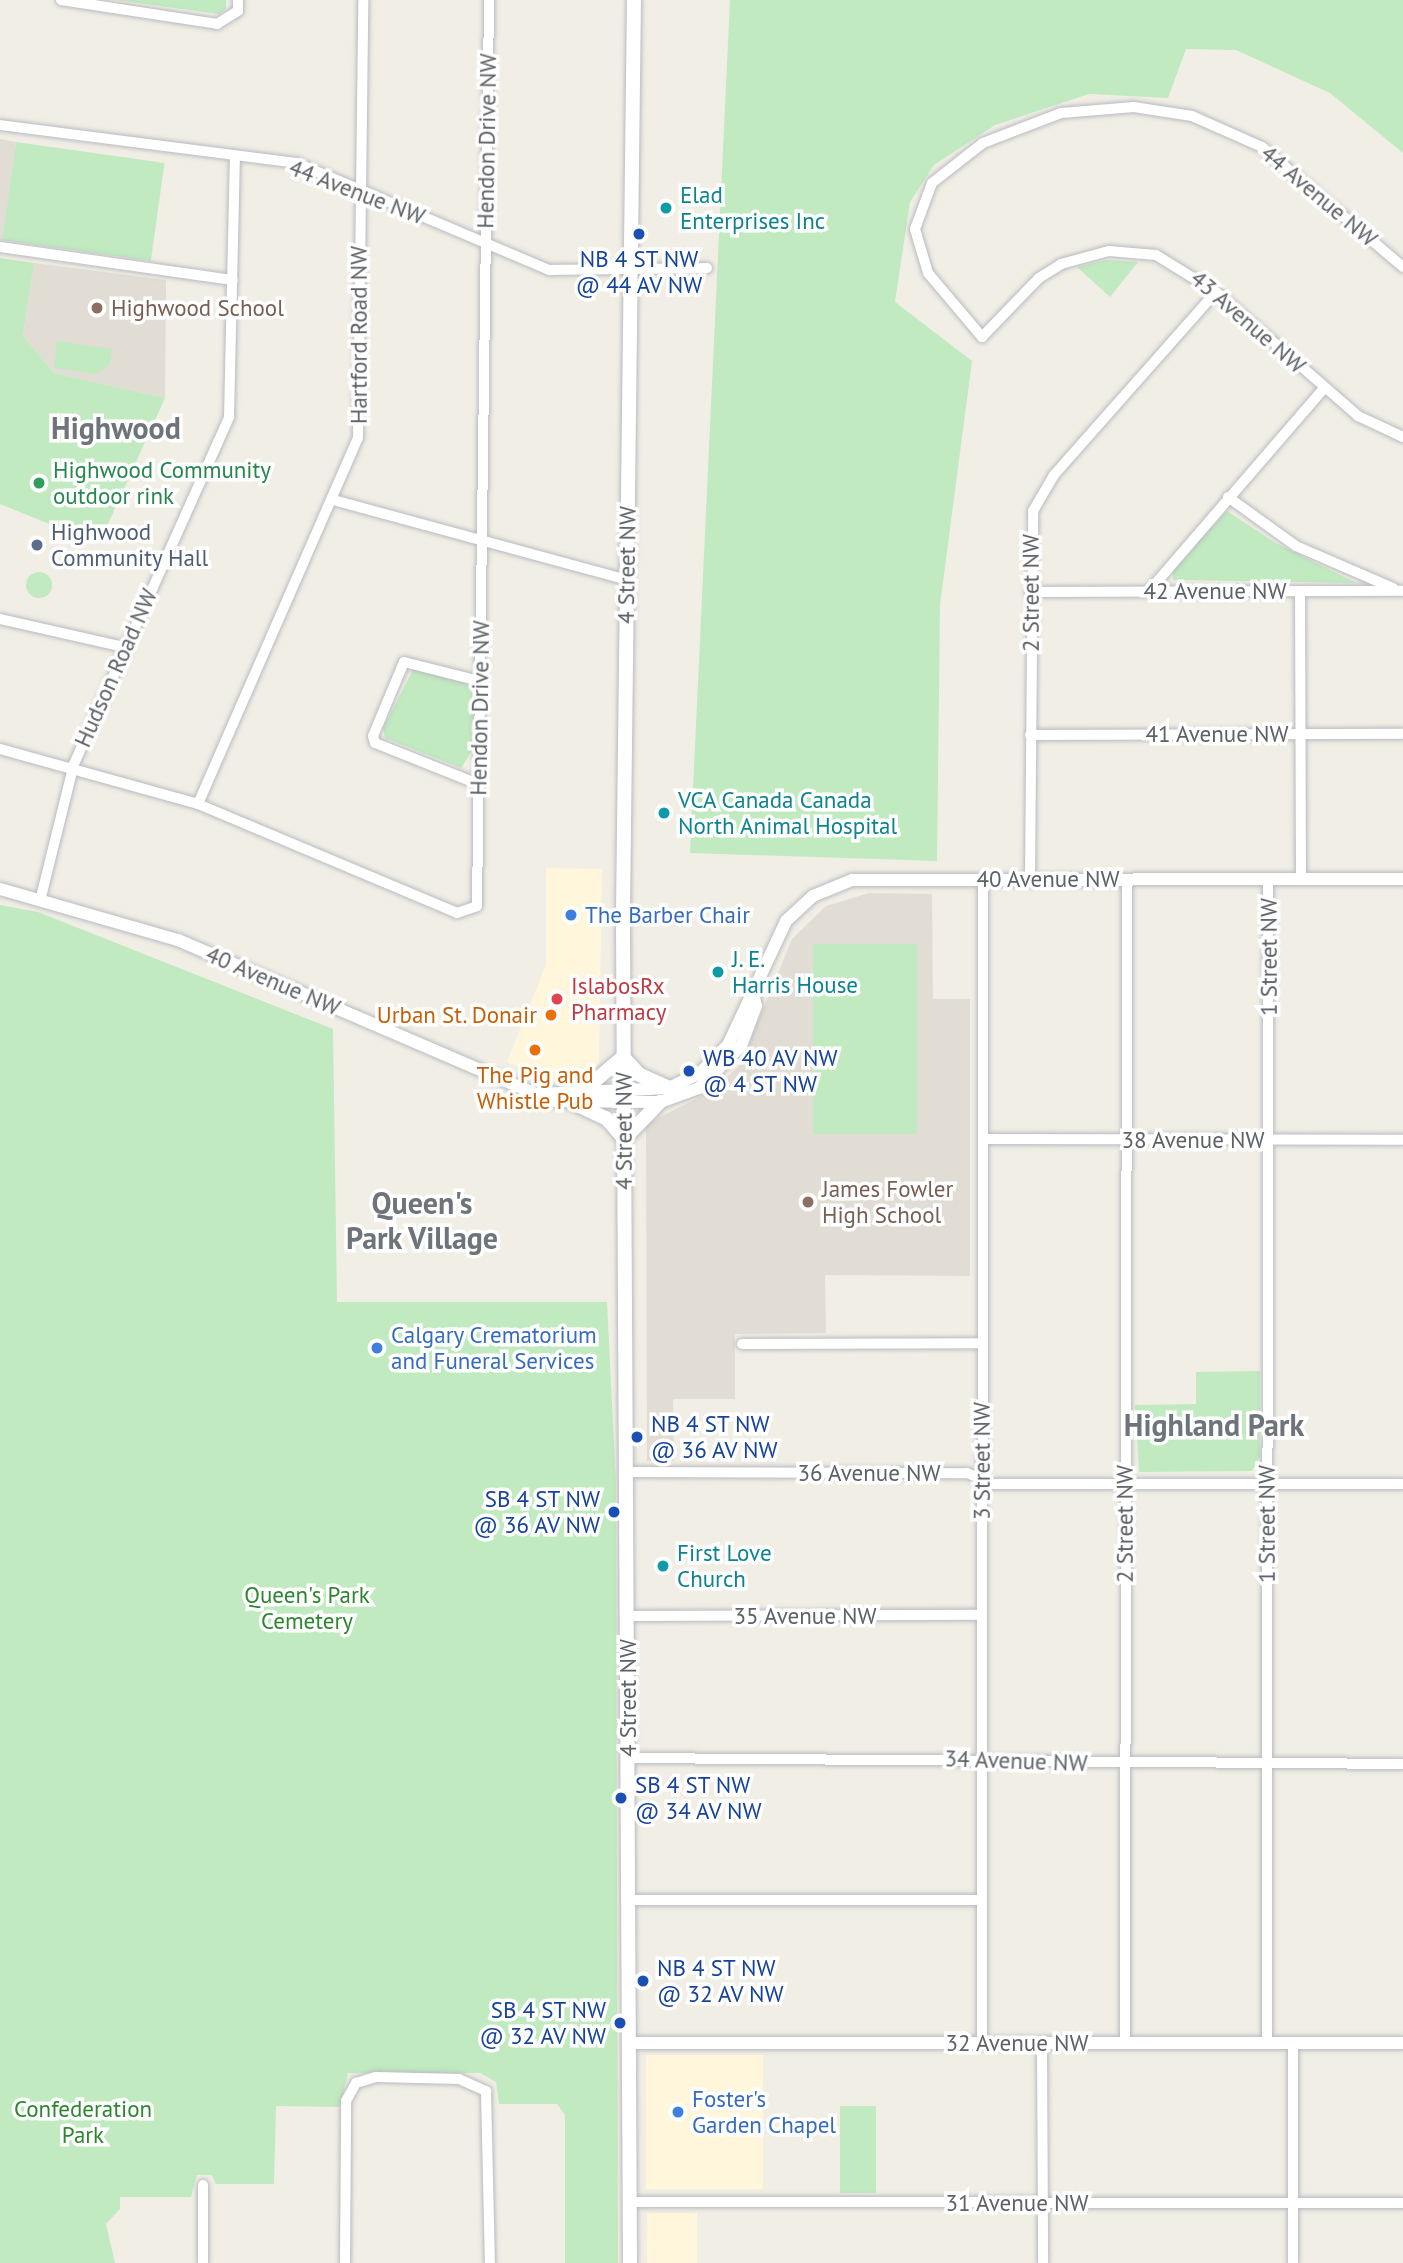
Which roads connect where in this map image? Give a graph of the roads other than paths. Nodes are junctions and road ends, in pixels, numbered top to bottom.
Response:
1 (61, 0) edge
2 (238, 0) edge
3 (363, 0) edge
4 (489, 0) edge
5 (634, 0) edge
6 (0, 125) edge
7 (235, 157) junction
8 (360, 191) junction
9 (485, 242) junction
10 (0, 247) edge
11 (1403, 267) edge
12 (707, 268) dead end
13 (630, 269) junction
14 (233, 280) junction
15 (1216, 292) junction
16 (982, 337) joint
17 (1324, 388) junction
18 (1403, 437) edge
19 (1228, 497) junction
20 (333, 500) junction
21 (482, 543) junction
22 (627, 580) junction
23 (1149, 591) junction
24 (1300, 591) junction
25 (1402, 591) edge
26 (1030, 592) junction
27 (0, 620) edge
28 (124, 646) junction
29 (479, 681) junction
30 (1301, 734) junction
31 (1403, 734) edge
32 (1030, 735) junction
33 (0, 749) edge
34 (74, 764) junction
35 (478, 784) junction
36 (198, 804) junction
37 (1403, 878) edge
38 (983, 879) junction
39 (1030, 879) junction
40 (1126, 879) junction
41 (1268, 879) junction
42 (1301, 879) junction
43 (0, 889) edge
44 (41, 897) junction
45 (753, 993) junction
46 (623, 1057) junction
47 (669, 1088) junction
48 (584, 1090) junction
49 (538, 1094) junction
50 (624, 1096) junction
51 (571, 1102) junction
52 (660, 1102) junction
53 (624, 1139) junction
54 (983, 1139) junction
55 (1127, 1140) junction
56 (1269, 1140) junction
57 (1403, 1140) edge
58 (982, 1343) junction
59 (742, 1344) dead end
60 (626, 1472) junction
61 (982, 1479) junction
62 (1126, 1483) junction
63 (1267, 1484) junction
64 (1403, 1484) edge
65 (981, 1615) junction
66 (628, 1616) junction
67 (629, 1758) junction
68 (982, 1760) junction
69 (1125, 1764) junction
70 (1267, 1764) junction
71 (1403, 1764) edge
72 (630, 1900) junction
73 (981, 1900) junction
74 (631, 2043) junction
75 (982, 2043) junction
76 (1042, 2043) junction
77 (1125, 2043) junction
78 (1268, 2043) junction
79 (1293, 2043) junction
80 (1403, 2043) edge
81 (203, 2185) dead end
82 (631, 2202) junction
83 (1042, 2203) junction
84 (1293, 2203) junction
85 (1403, 2203) edge
86 (203, 2263) edge
87 (345, 2263) edge
88 (490, 2263) edge
89 (631, 2263) edge
90 (1043, 2263) edge
91 (1293, 2263) edge

1 - 2 street
3 - 8 street, Hartford Road NW
4 - 9 street, Hendon Drive NW
5 - 13 main road, 4 Street NW
6 - 7 street, 44 Avenue NW
7 - 8 street, 44 Avenue NW
7 - 14 street, Hudson Road NW
8 - 9 street, 44 Avenue NW
8 - 20 street, Hartford Road NW
9 - 13 street, 44 Avenue NW
9 - 21 street, Hendon Drive NW
10 - 14 street
11 - 16 street, 44 Avenue NW
12 - 13 street, 44 Avenue NW
13 - 22 main road, 4 Street NW
14 - 28 street, Hudson Road NW
15 - 16 street, 43 Avenue NW
15 - 17 street, 43 Avenue NW
15 - 26 street, 2 Street NW
17 - 18 street, 43 Avenue NW
17 - 19 street
19 - 23 street
19 - 25 street, 42 Avenue NW
20 - 21 street
20 - 36 street, Hartford Road NW
21 - 22 street
21 - 29 street, Hendon Drive NW
22 - 46 main road, 4 Street NW
23 - 24 street, 42 Avenue NW
23 - 26 street, 42 Avenue NW
24 - 25 street, 42 Avenue NW
24 - 30 street, 1 Street NW
26 - 32 street, 2 Street NW
27 - 28 street
28 - 34 street, Hudson Road NW
29 - 35 street, Hendon Drive NW
29 - 35 street
30 - 31 street, 41 Avenue NW
30 - 32 street, 41 Avenue NW
30 - 42 street, 1 Street NW
32 - 39 street, 2 Street NW
33 - 34 street, Hendon Drive NW
34 - 36 street, Hendon Drive NW
34 - 44 street, Hudson Road NW
35 - 36 street, Hendon Drive NW
37 - 42 street, 40 Avenue NW
38 - 39 street, 40 Avenue NW
38 - 45 street, 40 Avenue NW
38 - 54 street, 3 Street NW
39 - 40 street, 40 Avenue NW
40 - 41 street, 40 Avenue NW
40 - 55 street, 2 Street NW
41 - 42 street, 40 Avenue NW
41 - 56 street, 1 Street NW
43 - 44 street, 40 Avenue NW
44 - 49 street, 40 Avenue NW
45 - 47 street, 40 Avenue NW
45 - 52 street, 40 Avenue NW
46 - 47 main road
46 - 48 main road
46 - 50 main road, 4 Street NW
47 - 50 street, 40 Avenue NW
48 - 49 street, 40 Avenue NW
48 - 50 street, 40 Avenue NW
49 - 51 street, 40 Avenue NW
50 - 51 street, 40 Avenue NW
50 - 52 street, 40 Avenue NW
50 - 53 main road, 4 Street NW
51 - 53 main road
52 - 53 main road
53 - 60 main road, 4 Street NW
54 - 55 street, 38 Avenue NW
54 - 58 street, 3 Street NW
55 - 56 street, 38 Avenue NW
55 - 62 street, 2 Street NW
56 - 57 street, 38 Avenue NW
56 - 63 street, 1 Street NW
58 - 59 street
58 - 61 street, 3 Street NW
60 - 61 street, 36 Avenue NW
60 - 66 main road, 4 Street NW
61 - 62 street, 36 Avenue NW
61 - 65 street, 3 Street NW
62 - 63 street, 36 Avenue NW
62 - 69 street, 2 Street NW
63 - 64 street, 36 Avenue NW
63 - 70 street, 1 Street NW
65 - 66 street, 35 Avenue NW
65 - 68 street, 3 Street NW
66 - 67 main road, 4 Street NW
67 - 68 street, 34 Avenue NW
67 - 72 main road, 4 Street NW
68 - 69 street, 34 Avenue NW
68 - 73 street, 3 Street NW
69 - 70 street, 34 Avenue NW
69 - 77 street, 2 Street NW
70 - 71 street, 34 Avenue NW
70 - 78 street, 1 Street NW
72 - 73 street
72 - 74 main road, 4 Street NW
73 - 75 street, 3 Street NW
74 - 75 street, 32 Avenue NW
74 - 82 main road, 4 Street NW
75 - 76 street, 32 Avenue NW
76 - 77 street, 32 Avenue NW
76 - 83 street
77 - 78 street, 32 Avenue NW
78 - 79 street, 32 Avenue NW
79 - 80 street, 32 Avenue NW
79 - 84 street
81 - 86 street
82 - 83 street, 31 Avenue NW
82 - 89 main road, 4 Street NW
83 - 84 street, 31 Avenue NW
83 - 90 street
84 - 85 street, 31 Avenue NW
84 - 91 street
87 - 88 street

